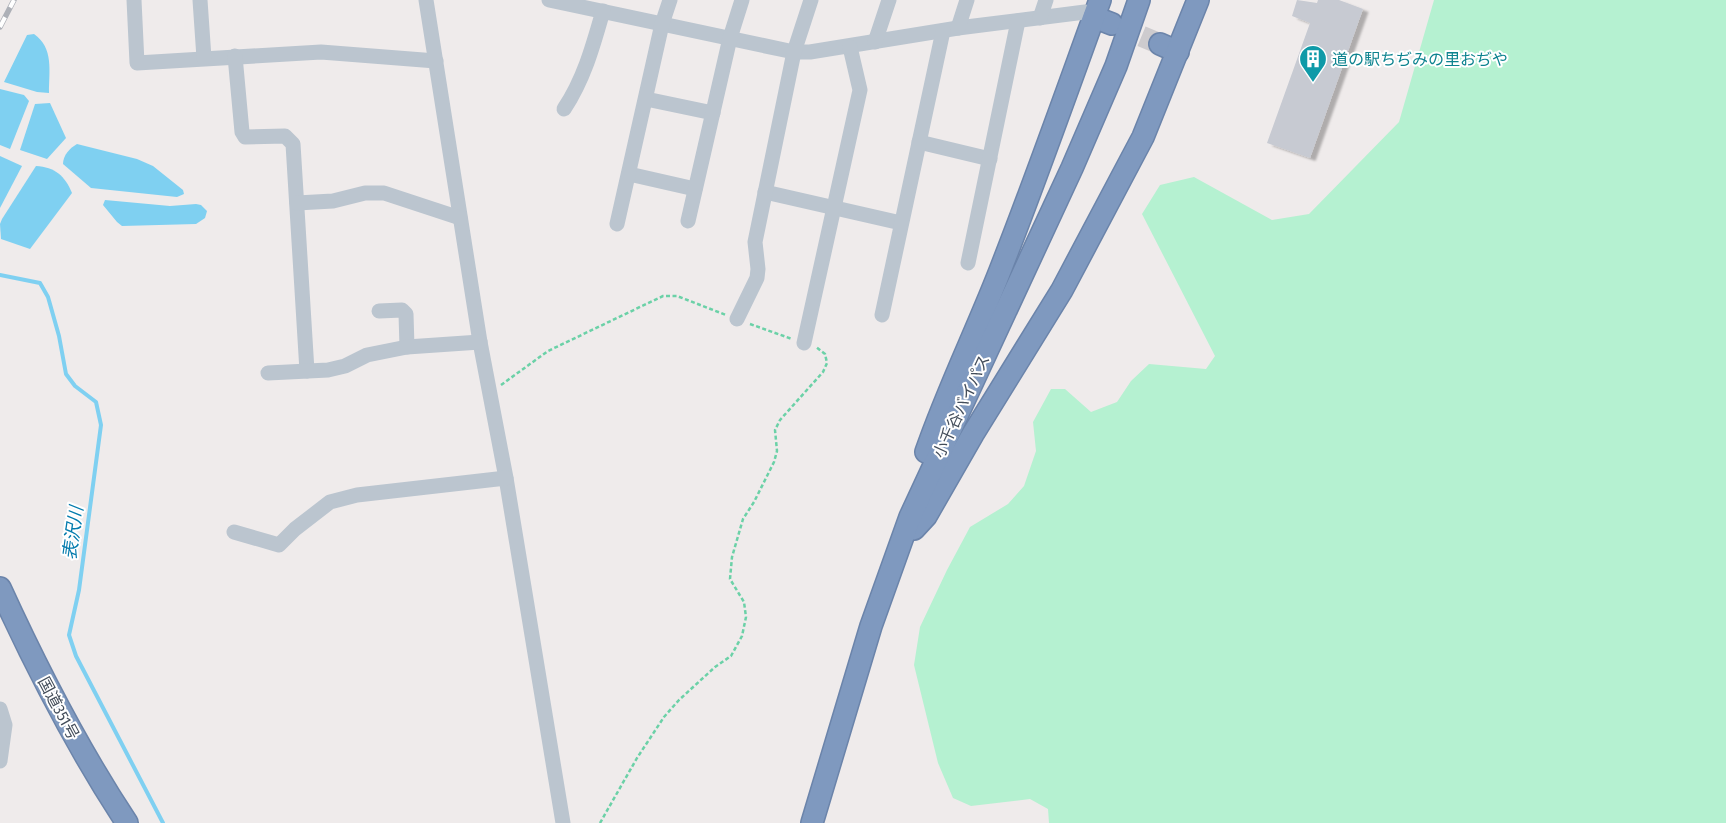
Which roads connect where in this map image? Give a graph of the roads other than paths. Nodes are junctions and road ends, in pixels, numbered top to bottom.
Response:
1 (134, 0) edge
2 (200, 0) edge
3 (426, 0) edge
4 (549, 0) edge
5 (670, 0) edge
6 (742, 0) edge
7 (811, 0) edge
8 (890, 0) edge
9 (967, 0) edge
10 (1046, 0) edge
11 (1140, 0) edge
12 (1198, 0) edge
13 (600, 7) edge
14 (1096, 11) edge
15 (1040, 18) junction
16 (1018, 20) junction
17 (662, 24) junction
18 (950, 30) junction
19 (730, 38) junction
20 (875, 42) junction
21 (850, 47) junction
22 (794, 52) junction
23 (235, 56) junction
24 (204, 58) junction
25 (436, 61) junction
26 (646, 98) junction
27 (564, 109) dead end
28 (712, 114) junction
29 (919, 142) junction
30 (990, 158) junction
31 (629, 174) junction
32 (695, 189) junction
33 (765, 192) junction
34 (297, 203) junction
35 (834, 208) junction
36 (460, 218) junction
37 (688, 221) dead end
38 (901, 223) junction
39 (617, 224) dead end
40 (968, 263) dead end
41 (379, 311) dead end
42 (882, 315) dead end
43 (737, 319) road end
44 (480, 342) junction
45 (804, 343) road end
46 (407, 347) junction
47 (307, 371) junction
48 (268, 374) dead end
49 (506, 478) junction
50 (910, 517) junction
51 (234, 532) dead end
52 (899, 545) junction
53 (0, 588) edge
54 (0, 709) edge
55 (0, 761) edge
56 (127, 823) edge
57 (564, 823) edge
58 (812, 823) edge

1 - 24 street
2 - 24 street
3 - 25 street
4 - 13 street
5 - 17 street
6 - 19 street
7 - 22 street
8 - 20 street
9 - 18 street
10 - 15 street
11 - 50 highway, 小千谷バイパス
12 - 52 highway
13 - 17 street
13 - 27 street
14 - 15 street
14 - 50 highway
15 - 16 street
16 - 18 street
16 - 30 street
17 - 19 street
17 - 26 street
18 - 20 street
18 - 29 street
19 - 22 street
19 - 28 street
20 - 21 street
21 - 22 street
21 - 35 street
22 - 33 street
23 - 24 street
23 - 25 street
23 - 34 street
25 - 36 street
26 - 28 street
26 - 31 street
28 - 32 street
29 - 30 street
29 - 38 street
30 - 40 street
31 - 32 street
31 - 39 street
32 - 37 street
33 - 35 street
33 - 43 street
34 - 36 street
34 - 47 street
35 - 38 street
35 - 45 street
36 - 44 street
38 - 42 street
41 - 46 street
44 - 46 street
44 - 49 street
46 - 47 street
47 - 48 street
49 - 51 street
49 - 57 street
50 - 52 highway, 小千谷バイパス
52 - 58 highway, 小千谷バイパス
53 - 56 highway, 国道351号
54 - 55 street

